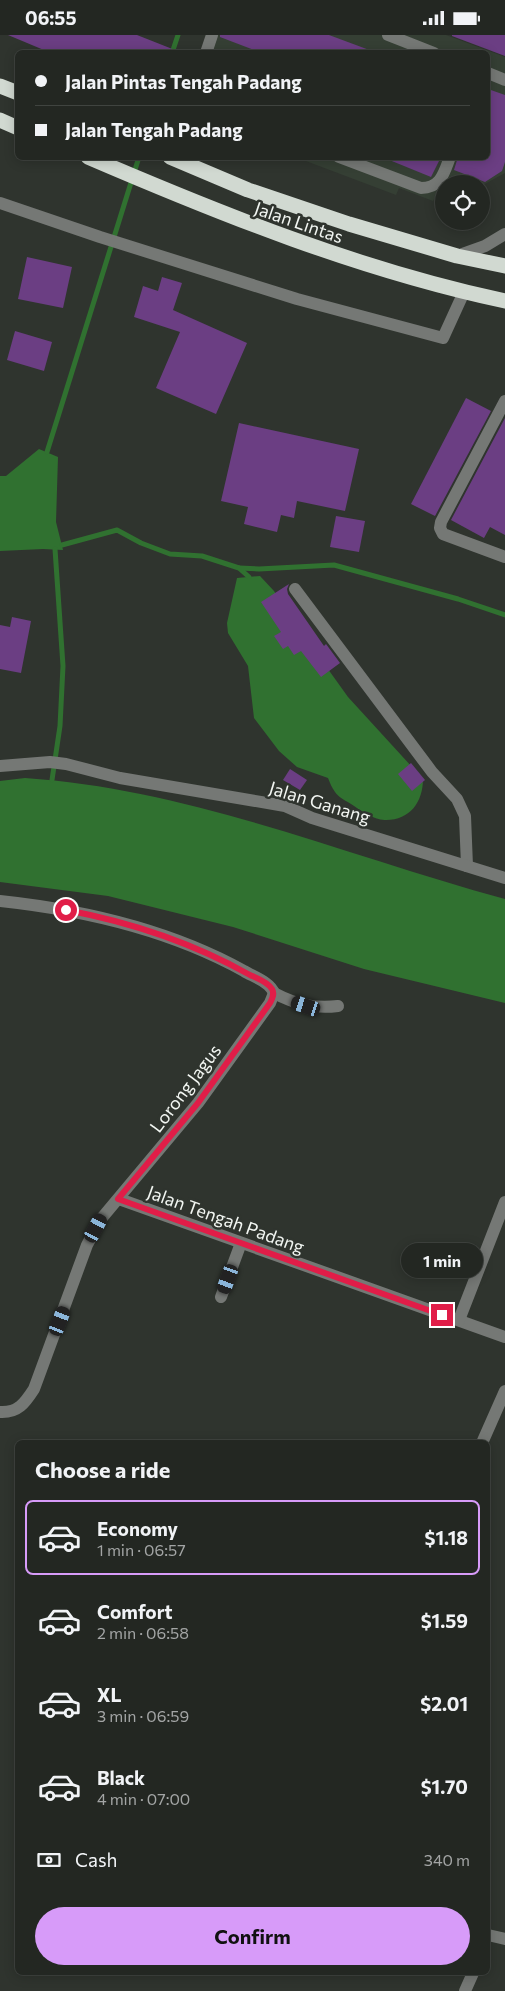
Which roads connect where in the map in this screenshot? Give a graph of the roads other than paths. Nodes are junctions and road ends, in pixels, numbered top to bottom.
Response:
1 (212, 35) edge
2 (388, 35) edge
3 (207, 50) edge
4 (426, 50) edge
5 (490, 74) edge
6 (505, 79) edge
7 (0, 86) edge
8 (15, 92) edge
9 (1, 121) edge
10 (15, 127) edge
11 (94, 160) edge
12 (177, 160) edge
13 (347, 160) edge
14 (449, 160) edge
15 (0, 203) edge
16 (505, 234) edge
17 (457, 256) junction
18 (505, 266) edge
19 (464, 292) junction
20 (505, 301) edge
21 (505, 401) edge
22 (505, 557) edge
23 (295, 589) dead end
24 (0, 766) edge
25 (467, 866) junction
26 (505, 877) edge
27 (0, 901) edge
28 (274, 993) junction
29 (338, 1006) dead end
30 (118, 1199) junction
31 (505, 1202) edge
32 (241, 1243) junction
33 (221, 1297) dead end
34 (459, 1321) junction
35 (505, 1337) edge
36 (505, 1391) edge
37 (0, 1412) edge
38 (483, 1440) edge
39 (490, 1935) edge
40 (505, 1939) edge
41 (472, 1975) edge
42 (465, 1991) edge

1 - 3 street
2 - 4 street
5 - 6 street
7 - 8 highway
9 - 10 highway
11 - 19 highway, Jalan Lintas
12 - 17 highway, Jalan Lintas
13 - 14 street
15 - 19 street
16 - 17 street
17 - 18 highway, Jalan Lintas
19 - 20 highway, Jalan Lintas
21 - 22 street
23 - 25 street
24 - 25 street, Jalan Ganang
25 - 26 street, Jalan Ganang
27 - 28 street
28 - 29 street
28 - 30 street, Lorong Jagus
30 - 32 street, Jalan Tengah Padang
30 - 37 street, Jalan Tengah Padang
31 - 34 street
32 - 33 street
32 - 34 street, Jalan Tengah Padang
34 - 35 street, Jalan Tengah Padang
36 - 38 street
39 - 40 street
41 - 42 street

